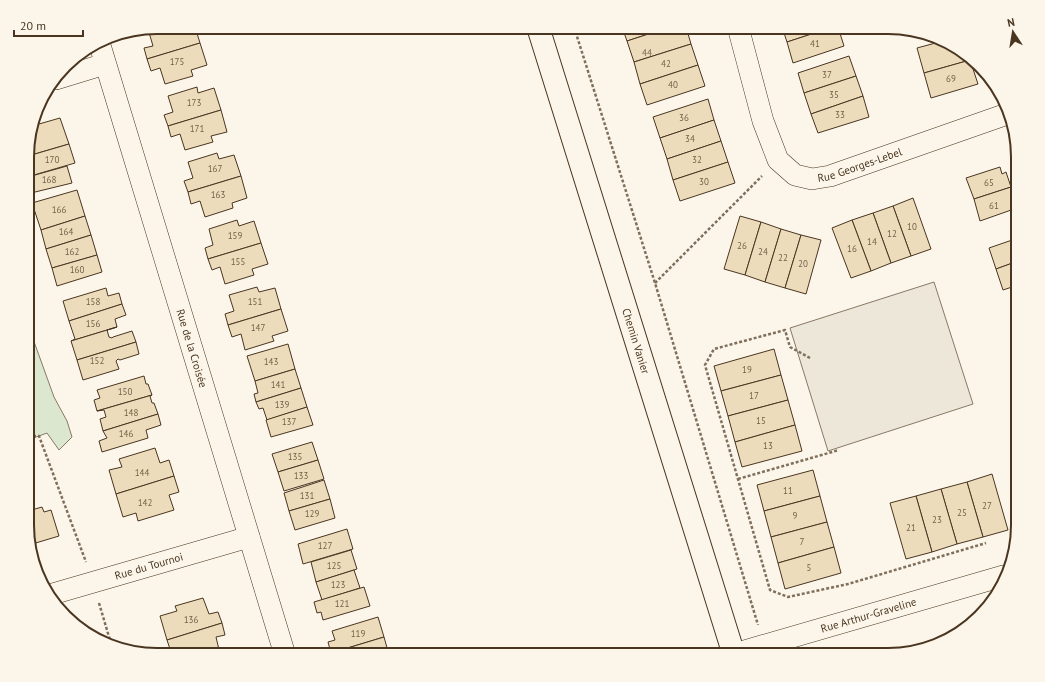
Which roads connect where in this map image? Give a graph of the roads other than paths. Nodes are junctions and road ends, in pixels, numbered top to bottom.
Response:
1 (540, 34) edge
2 (740, 34) edge
3 (100, 47) edge
4 (105, 64) junction
5 (63, 77) edge
6 (1004, 115) edge
7 (249, 537) junction
8 (999, 577) edge
9 (55, 593) edge
10 (283, 648) edge
11 (732, 648) edge
12 (757, 648) edge

1 - 11 main road, Chemin Vanier
2 - 6 street, Rue Georges-Lebel
3 - 4 street, Rue de la Croisée
4 - 5 street
4 - 7 street, Rue de la Croisée
7 - 9 street, Rue du Tournoi
7 - 10 street, Rue de la Croisée
8 - 12 street, Rue Arthur-Graveline

